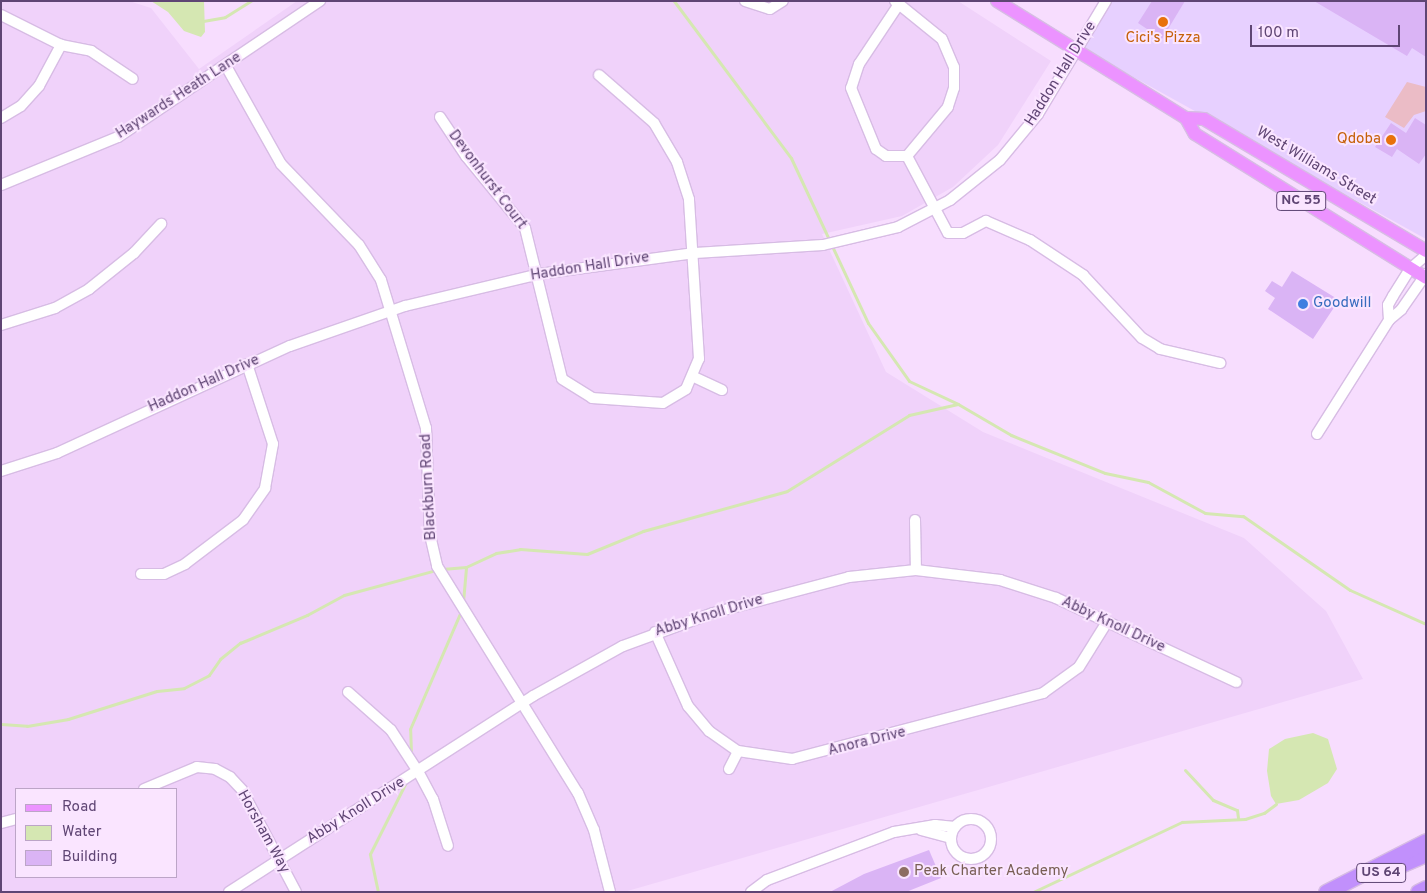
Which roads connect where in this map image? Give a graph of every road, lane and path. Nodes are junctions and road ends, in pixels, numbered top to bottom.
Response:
1 (320, 1) edge
2 (745, 1) edge
3 (783, 1) edge
4 (997, 1) edge
5 (1106, 1) edge
6 (897, 3) edge
7 (1, 15) edge
8 (61, 45) junction
9 (1077, 51) junction
10 (226, 66) junction
11 (599, 75) dead end
12 (132, 79) dead end
13 (440, 117) dead end
14 (1, 118) edge
15 (1186, 118) junction
16 (907, 156) junction
17 (1, 185) edge
18 (936, 208) junction
19 (161, 224) dead end
20 (1426, 251) edge
21 (695, 253) junction
22 (1426, 255) edge
23 (1410, 268) junction
24 (538, 274) junction
25 (1425, 276) edge
26 (392, 311) junction
27 (1388, 320) junction
28 (1, 325) edge
29 (1220, 363) dead end
30 (247, 364) junction
31 (694, 377) junction
32 (722, 390) dead end
33 (1318, 434) dead end
34 (1, 471) edge
35 (915, 520) dead end
36 (916, 570) junction
37 (141, 574) dead end
38 (1107, 622) junction
39 (656, 632) junction
40 (1236, 682) dead end
41 (348, 692) dead end
42 (523, 703) junction
43 (738, 751) junction
44 (729, 769) dead end
45 (419, 773) junction
46 (146, 788) edge
47 (15, 819) edge
48 (1, 823) edge
49 (913, 828) junction
50 (955, 828) junction
51 (952, 838) junction
52 (1426, 841) edge
53 (448, 846) dead end
54 (1426, 854) edge
55 (279, 859) junction
56 (1426, 888) edge
57 (229, 892) edge
58 (296, 892) edge
59 (610, 892) edge
60 (751, 892) edge
61 (1326, 892) edge
62 (1336, 892) edge
63 (1418, 892) edge

1 - 10 street, Haywards Heath Lane
2 - 3 street
4 - 9 main road, West Williams Street / NC 55
5 - 9 street, Haddon Hall Drive
6 - 16 street
6 - 16 street
7 - 8 street
8 - 12 street
8 - 14 street
9 - 15 main road, West Williams Street / NC 55
9 - 18 street, Haddon Hall Drive
10 - 17 street, Haywards Heath Lane
10 - 26 street, Blackburn Road
11 - 21 street
13 - 24 street, Devonhurst Court
15 - 20 main road, West Williams Street / NC 55
15 - 23 main road, West Williams Street / NC 55
16 - 18 street
18 - 21 street, Haddon Hall Drive
18 - 29 street
19 - 28 street
21 - 24 street, Haddon Hall Drive
21 - 31 street
22 - 23 street
23 - 25 main road, West Williams Street / NC 55
23 - 27 street
24 - 26 street, Haddon Hall Drive
24 - 31 street, Devonhurst Court
25 - 27 street
26 - 30 street, Haddon Hall Drive
26 - 42 street, Blackburn Road
27 - 33 street
30 - 34 street, Haddon Hall Drive
30 - 37 street
31 - 32 street
35 - 36 street
36 - 38 street, Abby Knoll Drive
36 - 39 street, Abby Knoll Drive
38 - 40 street, Abby Knoll Drive
38 - 43 street, Anora Drive
39 - 42 street, Abby Knoll Drive
39 - 43 street, Anora Drive
41 - 45 street
42 - 45 street, Abby Knoll Drive
42 - 59 street, Blackburn Road
43 - 44 street
45 - 53 street
45 - 55 street, Abby Knoll Drive
46 - 55 street, Horsham Way
47 - 48 street
49 - 50 street
49 - 51 street
49 - 60 street
50 - 51 street
50 - 51 street
52 - 61 highway
54 - 62 highway, US 64
55 - 57 street, Abby Knoll Drive
55 - 58 street, Horsham Way
56 - 63 highway, US 64

